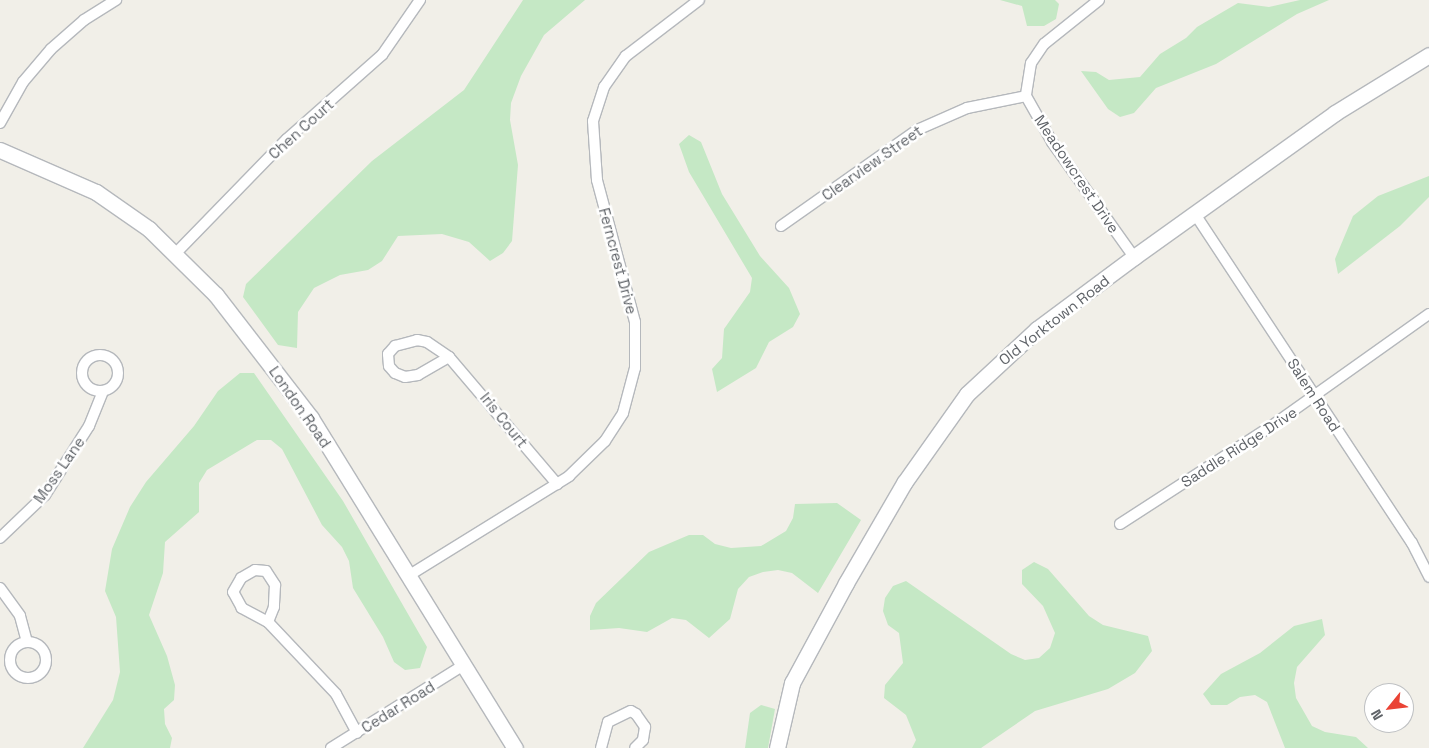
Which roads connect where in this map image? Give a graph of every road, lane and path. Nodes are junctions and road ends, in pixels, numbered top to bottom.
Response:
1 (116, 0) edge
2 (420, 0) edge
3 (699, 0) edge
4 (1099, 0) edge
5 (1429, 55) edge
6 (1026, 96) junction
7 (0, 123) edge
8 (0, 150) edge
9 (1195, 214) junction
10 (781, 226) dead end
11 (176, 253) junction
12 (1134, 257) junction
13 (1429, 314) edge
14 (449, 357) junction
15 (103, 392) dead end
16 (1314, 397) junction
17 (557, 484) junction
18 (1120, 524) dead end
19 (0, 538) edge
20 (408, 576) junction
21 (1429, 577) edge
22 (0, 588) edge
23 (268, 622) junction
24 (27, 642) dead end
25 (464, 666) junction
26 (357, 733) junction
27 (331, 748) edge
28 (515, 748) edge
29 (601, 748) edge
30 (635, 748) edge
31 (777, 748) edge

1 - 7 street
2 - 11 street, Chen Court
3 - 17 street, Ferncrest Drive
4 - 6 street
5 - 9 main road, Old Yorktown Road
6 - 10 street, Clearview Street
6 - 12 street, Meadowcrest Drive
8 - 11 main road, London Road
9 - 12 main road, Old Yorktown Road
9 - 16 street, Salem Road
11 - 20 main road, London Road
12 - 31 main road, Old Yorktown Road
13 - 16 street, Saddle Ridge Drive
14 - 14 street, Iris Court
14 - 17 street, Iris Court
15 - 19 street, Moss Lane
16 - 18 street, Saddle Ridge Drive
16 - 21 street, Salem Road
17 - 20 street, Ferncrest Drive
20 - 25 main road, London Road
22 - 24 street
23 - 23 street
23 - 26 street
25 - 26 street, Cedar Road
25 - 28 main road, London Road
26 - 27 street, Cedar Road
29 - 30 street

